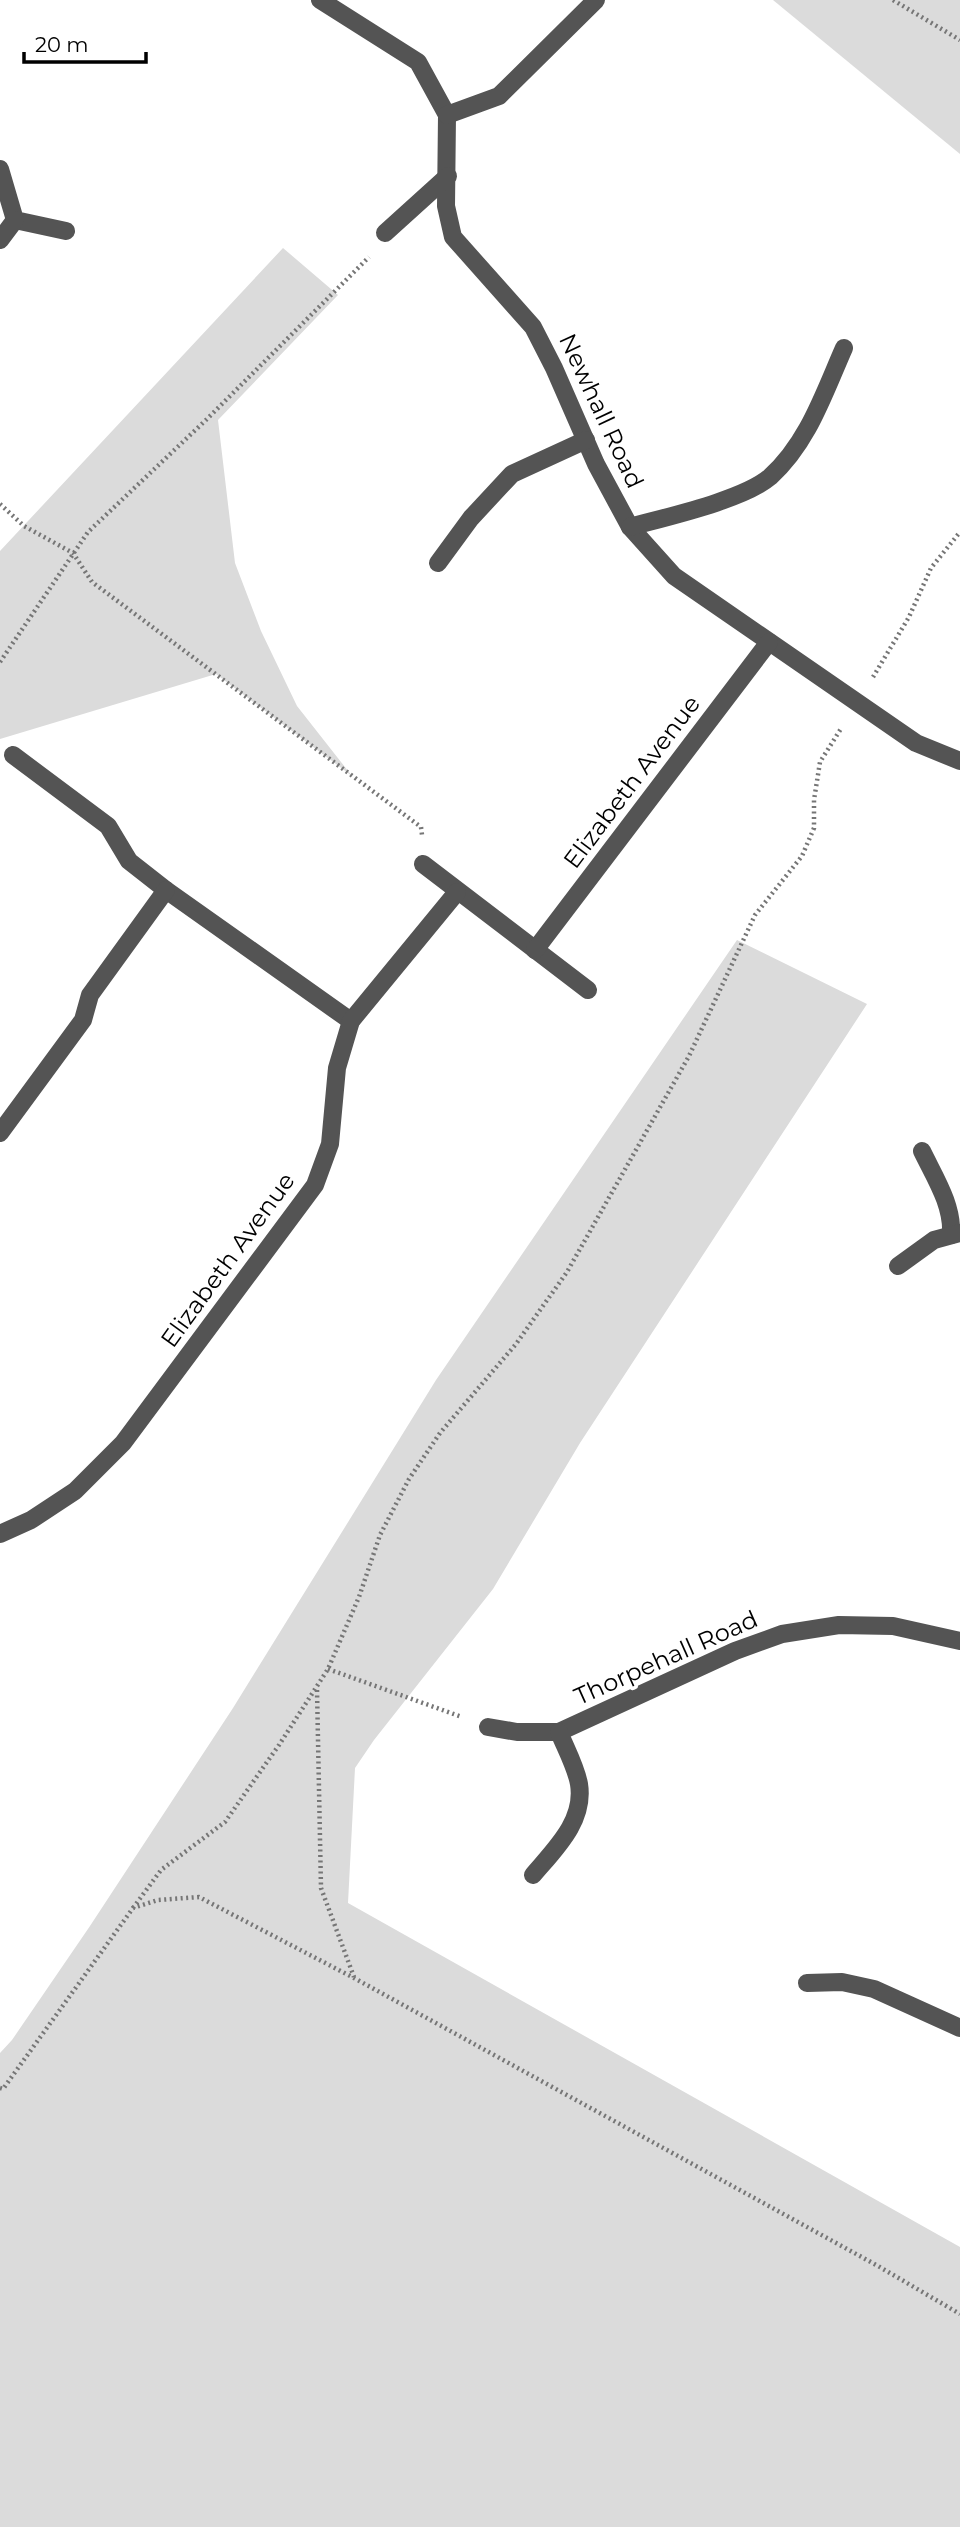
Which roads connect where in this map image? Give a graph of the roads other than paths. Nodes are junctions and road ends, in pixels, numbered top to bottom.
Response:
1 (320, 0) edge
2 (596, 0) edge
3 (447, 115) junction
4 (0, 169) edge
5 (448, 176) junction
6 (15, 220) junction
7 (66, 231) dead end
8 (385, 233) road end
9 (0, 240) edge
10 (844, 348) dead end
11 (586, 440) junction
12 (630, 527) junction
13 (438, 563) dead end
14 (769, 642) junction
15 (13, 755) dead end
16 (960, 761) edge
17 (423, 864) road end
18 (166, 890) junction
19 (457, 892) junction
20 (535, 950) junction
21 (588, 990) dead end
22 (352, 1021) junction
23 (0, 1133) edge
24 (922, 1151) dead end
25 (956, 1234) edge
26 (898, 1266) dead end
27 (0, 1534) edge
28 (960, 1641) edge
29 (488, 1727) road end
30 (559, 1732) junction
31 (533, 1875) dead end
32 (807, 1983) dead end
33 (960, 2028) edge

1 - 3 street, Newhall Road
2 - 3 street
3 - 5 street, Newhall Road
4 - 6 street
5 - 8 street
5 - 11 street, Newhall Road
6 - 7 street
6 - 9 street
10 - 12 street
11 - 12 street, Newhall Road
11 - 13 street
12 - 14 street, Newhall Road
14 - 16 street, Newhall Road
14 - 20 street, Elizabeth Avenue
15 - 18 street
17 - 19 street
18 - 22 street
18 - 23 street
19 - 20 street
19 - 22 street, Elizabeth Avenue
20 - 21 street
22 - 27 street, Elizabeth Avenue
24 - 25 street
25 - 26 street
28 - 30 street, Thorpehall Road
29 - 30 street, Thorpehall Road
30 - 31 street, Thorpehall Road
32 - 33 street

